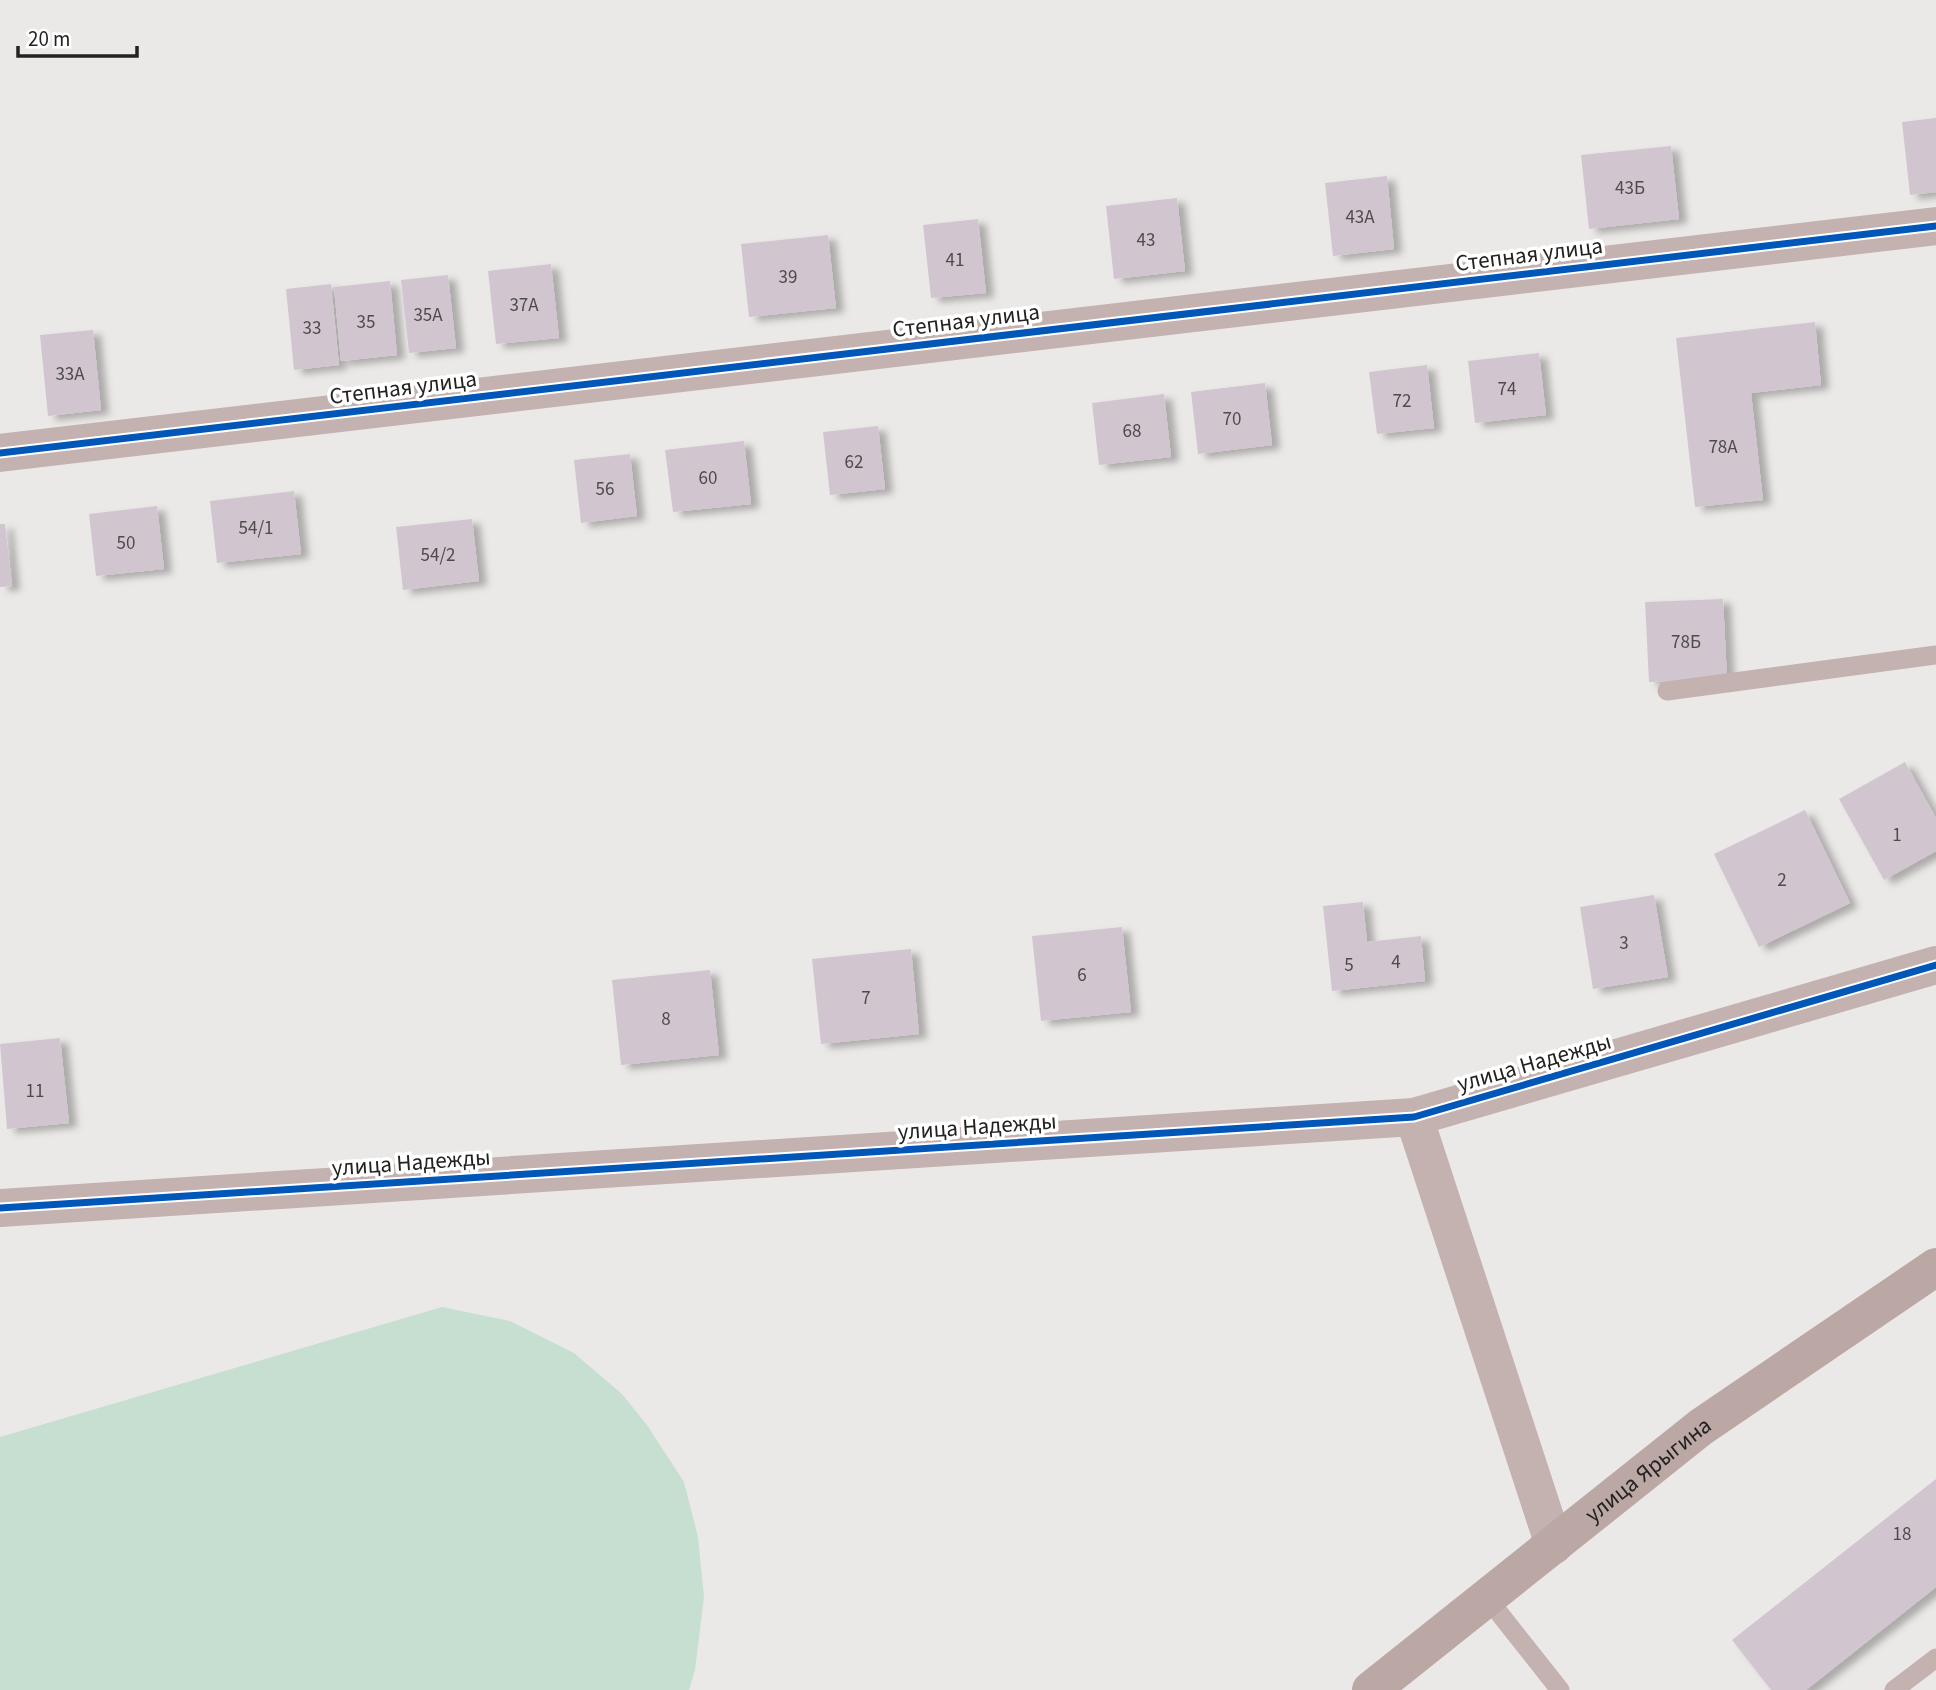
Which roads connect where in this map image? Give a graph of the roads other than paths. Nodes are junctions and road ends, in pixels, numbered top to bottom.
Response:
1 (1936, 226) edge
2 (0, 453) edge
3 (1936, 655) edge
4 (1668, 691) dead end
5 (1936, 965) edge
6 (1414, 1117) junction
7 (0, 1208) edge
8 (1936, 1267) edge
9 (1554, 1545) junction
10 (1488, 1599) junction
11 (1936, 1658) edge
12 (1371, 1690) edge
13 (1560, 1690) edge
14 (1894, 1690) edge

1 - 2 street, Степная улица
3 - 4 lane
5 - 6 street, улица Надежды
6 - 7 street, улица Надежды
6 - 9 street
8 - 9 street, улица Ярыгина
9 - 10 street, улица Ярыгина
10 - 12 street, улица Ярыгина
10 - 13 lane
11 - 14 lane

